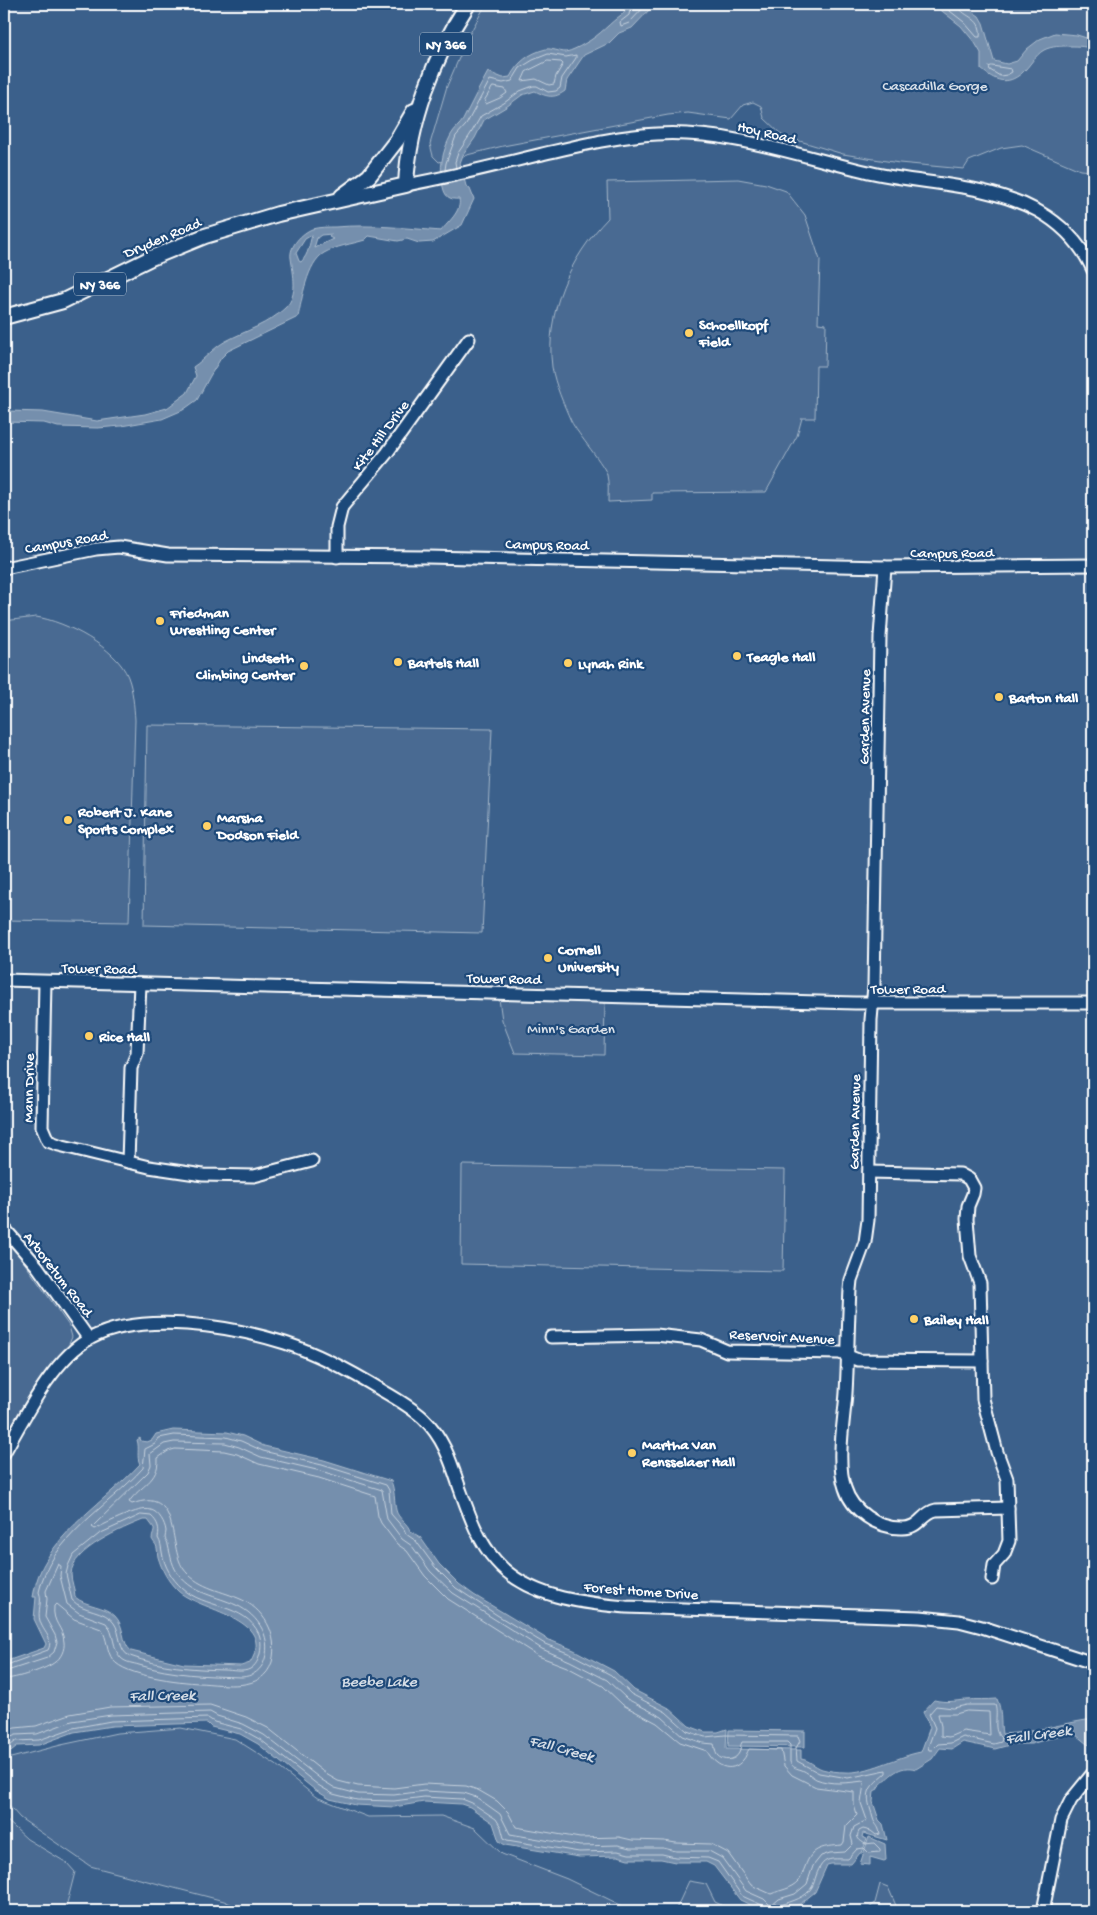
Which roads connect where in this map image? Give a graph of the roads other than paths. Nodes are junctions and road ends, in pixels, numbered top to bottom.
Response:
1 (468, 4) edge
2 (428, 87) junction
3 (406, 185) junction
4 (338, 200) junction
5 (1093, 270) edge
6 (4, 317) edge
7 (469, 338) dead end
8 (337, 557) junction
9 (1093, 565) edge
10 (885, 567) junction
11 (4, 568) edge
12 (4, 980) edge
13 (45, 982) junction
14 (140, 984) junction
15 (871, 1003) junction
16 (1093, 1003) edge
17 (312, 1161) dead end
18 (128, 1162) junction
19 (868, 1172) junction
20 (4, 1228) edge
21 (551, 1338) dead end
22 (89, 1339) junction
23 (848, 1357) junction
24 (982, 1361) junction
25 (4, 1453) edge
26 (1008, 1508) junction
27 (992, 1579) dead end
28 (1093, 1663) edge
29 (1093, 1773) edge
30 (1043, 1911) edge

1 - 2 main road, Dryden Road / NY 366
2 - 3 main road, Dryden Road / NY 366
2 - 4 main road, Dryden Road / NY 366
3 - 4 main road, Dryden Road / NY 366
3 - 5 street, Hoy Road
4 - 6 main road, Dryden Road / NY 366
7 - 8 street, Kite Hill Drive
8 - 10 street, Campus Road
8 - 11 street, Campus Road
9 - 10 street, Campus Road
10 - 15 street, Garden Avenue
12 - 13 street, Tower Road
13 - 14 street, Tower Road
13 - 18 street, Mann Drive
14 - 15 street, Tower Road
14 - 18 street
15 - 16 street, Tower Road
15 - 19 street, Garden Avenue
17 - 18 street, Mann Drive
19 - 23 street, Garden Avenue
19 - 24 street
20 - 22 street, Arboretum Road
21 - 23 street, Reservoir Avenue
22 - 25 street, Forest Home Drive
22 - 28 street, Forest Home Drive
23 - 24 street, Reservoir Avenue
23 - 26 street, Garden Avenue
24 - 26 street
26 - 27 street
29 - 30 street

